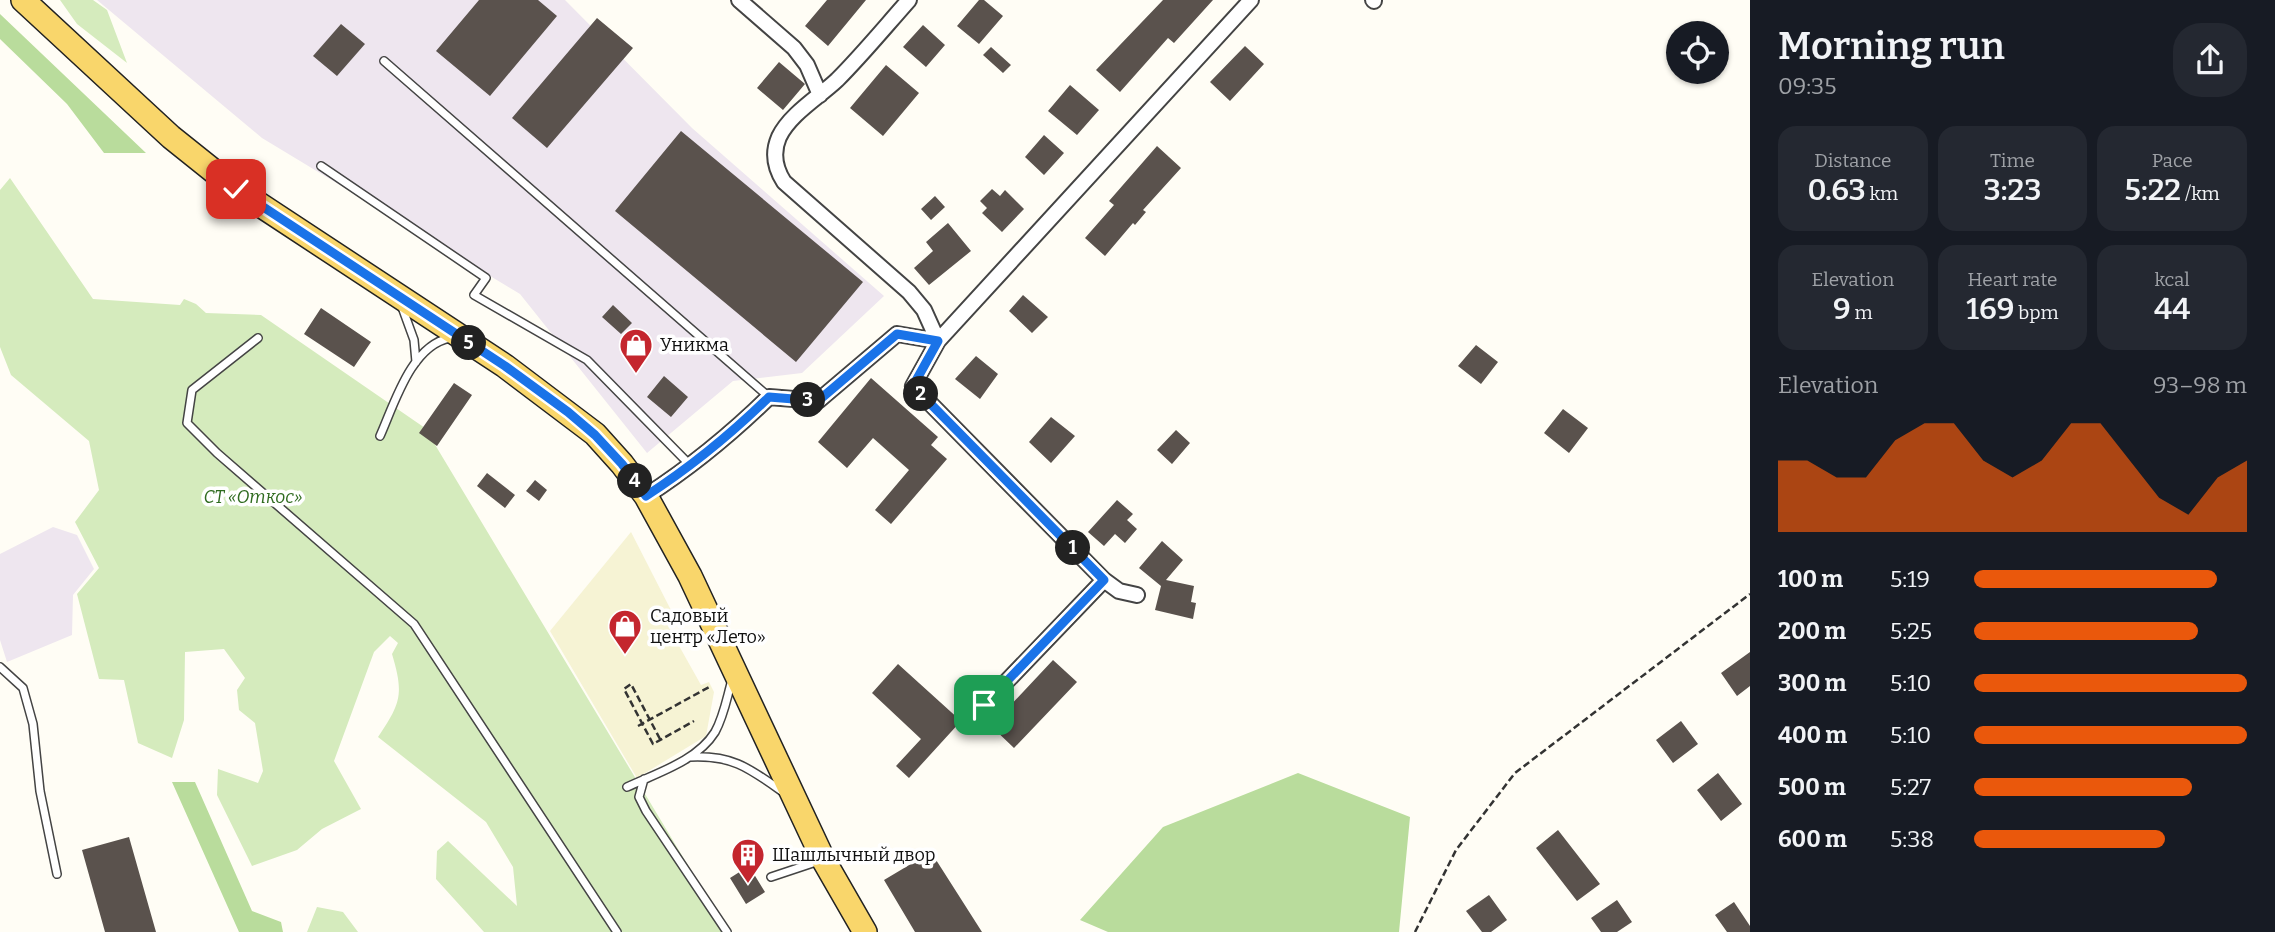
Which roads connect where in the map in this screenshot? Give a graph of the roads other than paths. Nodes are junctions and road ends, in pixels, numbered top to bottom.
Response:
1 (23, 0) edge
2 (739, 0) edge
3 (909, 0) edge
4 (1251, 0) edge
5 (384, 61) dead end
6 (820, 95) junction
7 (321, 166) dead end
8 (397, 296) junction
9 (461, 337) junction
10 (258, 338) dead end
11 (938, 341) junction
12 (416, 363) junction
13 (769, 397) junction
14 (380, 436) dead end
15 (691, 467) junction
16 (646, 496) junction
17 (1104, 580) junction
18 (1137, 595) dead end
19 (0, 667) edge
20 (734, 674) junction
21 (984, 705) dead end
22 (689, 757) junction
23 (644, 779) junction
24 (627, 787) dead end
25 (793, 799) junction
26 (822, 859) junction
27 (57, 874) dead end
28 (771, 877) dead end
29 (617, 932) edge
30 (727, 932) edge
31 (865, 932) edge

1 - 8 main road
2 - 6 street
3 - 6 street
4 - 11 street
5 - 13 lane
6 - 11 street
7 - 15 lane
8 - 9 main road
8 - 12 lane
9 - 12 lane
9 - 16 main road
10 - 29 lane
11 - 13 street
11 - 17 street
12 - 14 lane
13 - 15 street
15 - 16 street
16 - 20 main road
17 - 18 street
17 - 21 street
19 - 27 lane
20 - 22 lane
20 - 25 main road
22 - 23 lane
22 - 25 lane
23 - 24 lane
23 - 30 lane
25 - 26 main road
26 - 28 lane
26 - 31 main road

